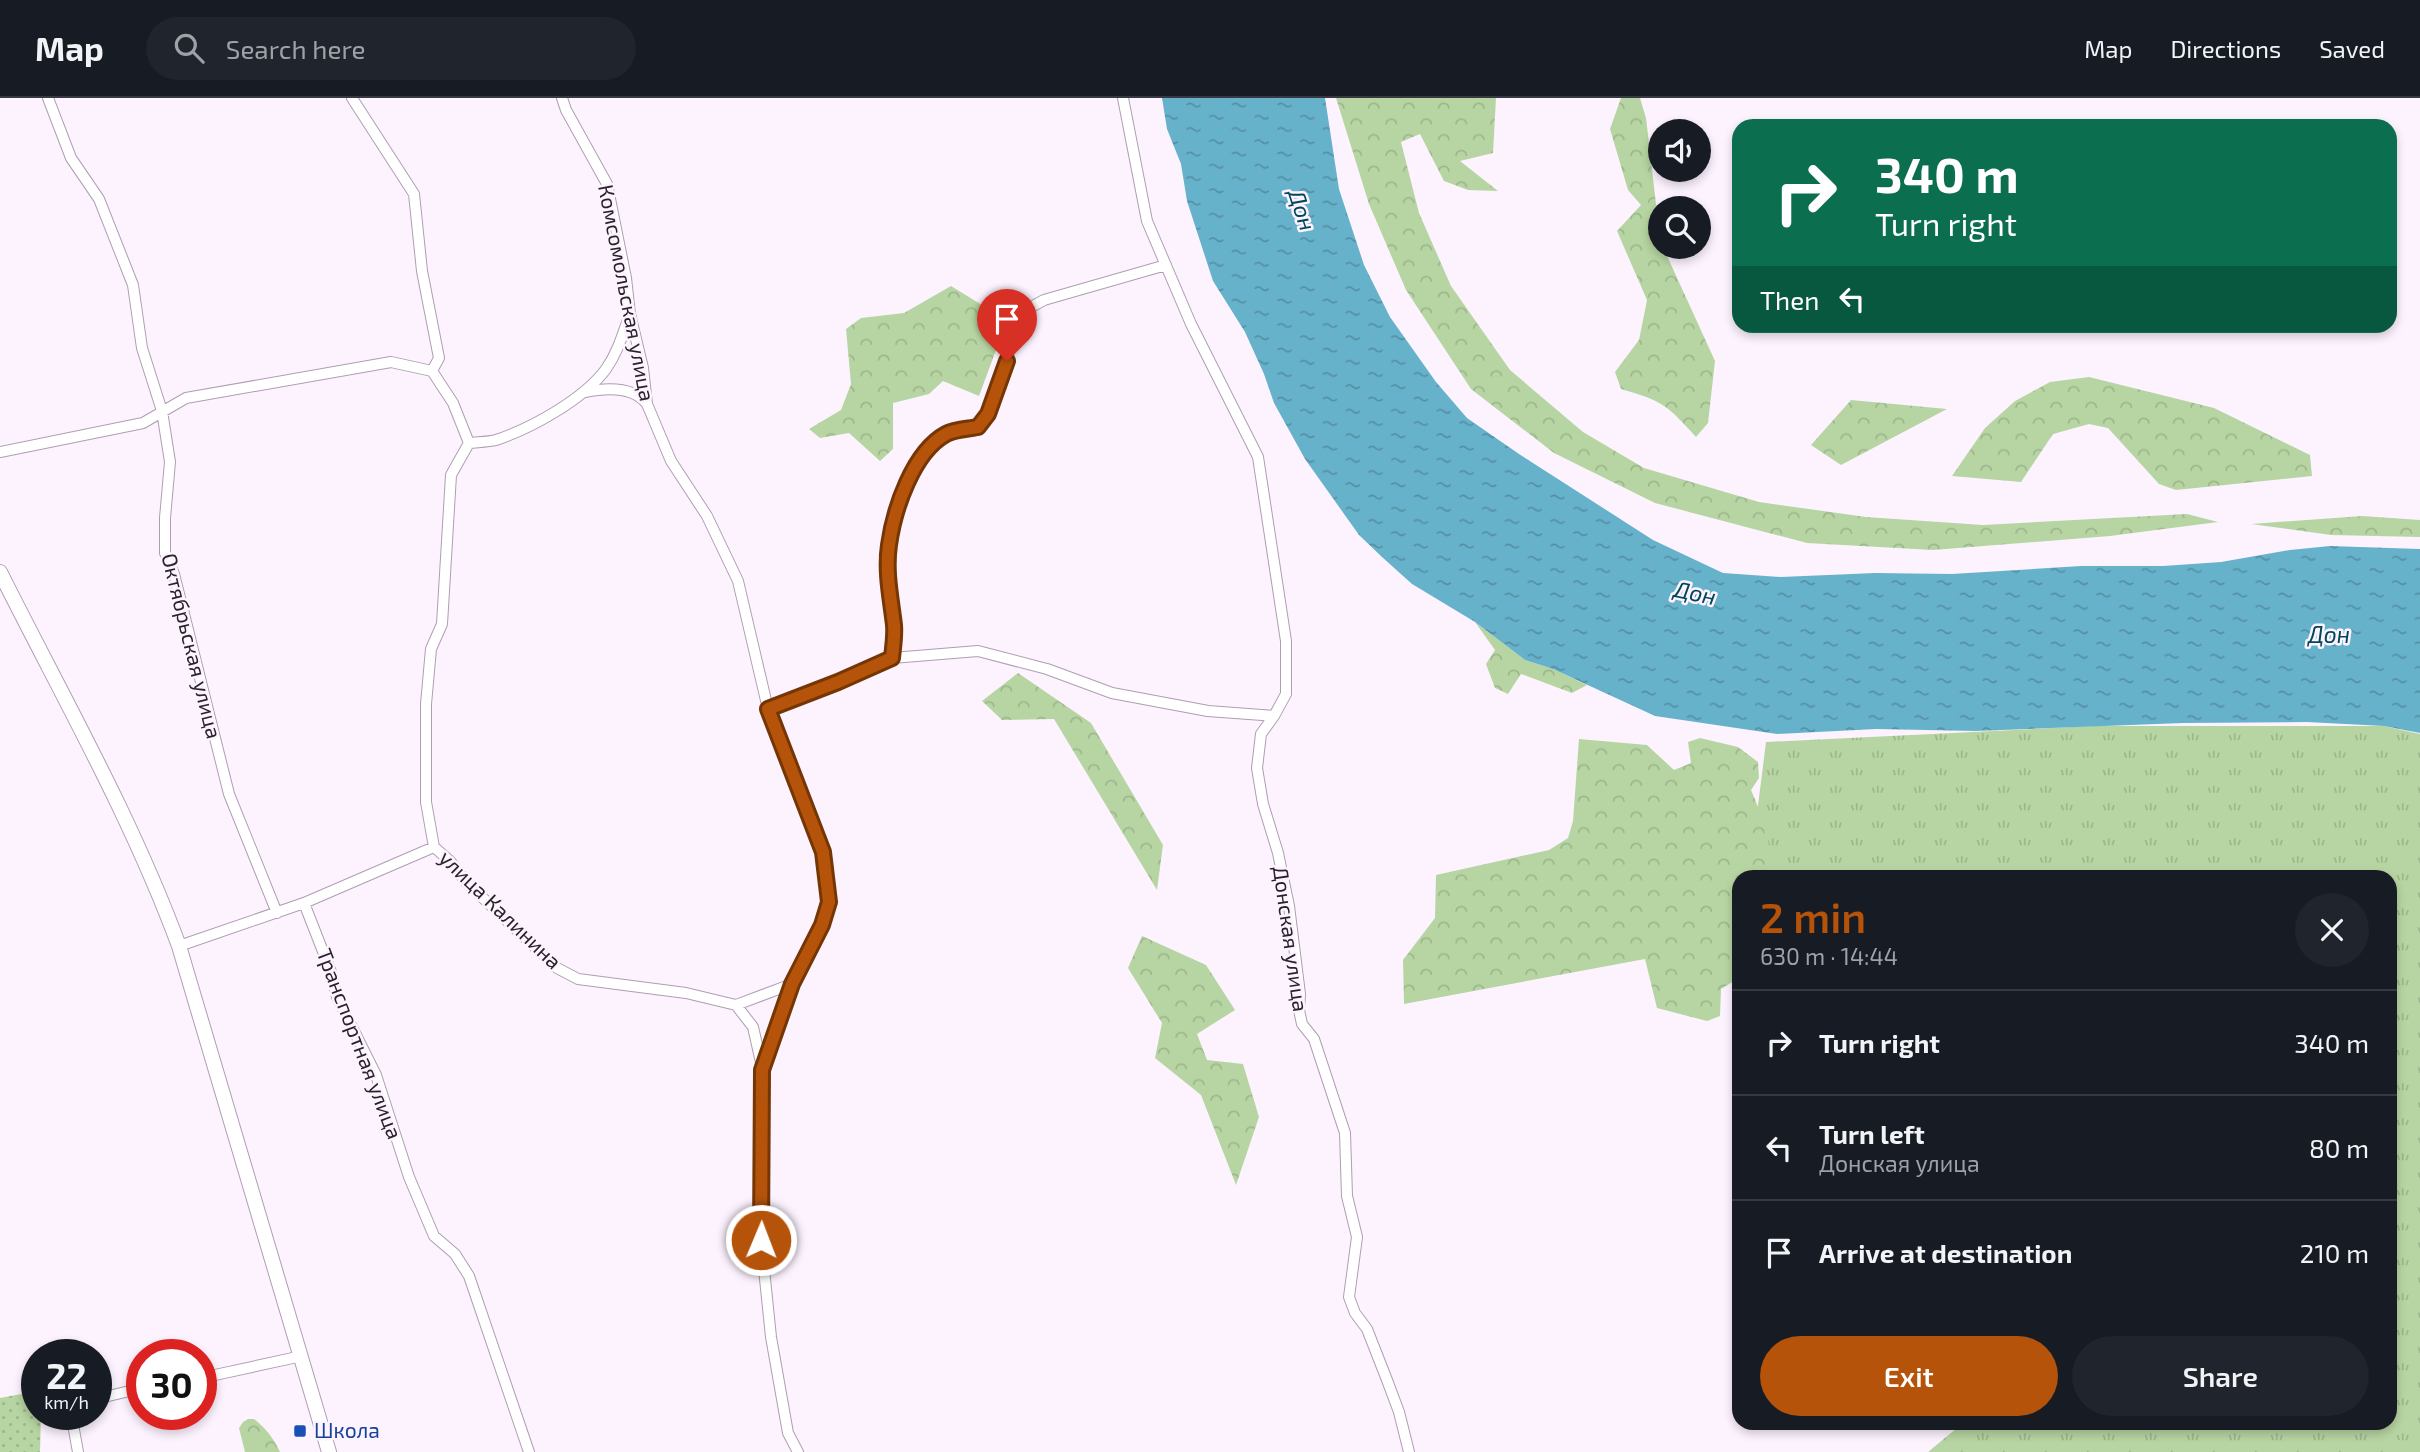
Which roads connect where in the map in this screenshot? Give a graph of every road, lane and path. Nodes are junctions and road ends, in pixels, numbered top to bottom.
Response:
1 (48, 98) edge
2 (352, 98) edge
3 (562, 98) edge
4 (1123, 98) edge
5 (1166, 265) junction
6 (630, 314) junction
7 (432, 371) junction
8 (585, 392) junction
9 (647, 404) junction
10 (162, 411) junction
11 (469, 443) junction
12 (0, 452) edge
13 (0, 572) edge
14 (892, 658) junction
15 (768, 709) junction
16 (1274, 716) junction
17 (434, 847) junction
18 (304, 903) junction
19 (277, 913) junction
20 (179, 946) junction
21 (792, 984) junction
22 (736, 1006) junction
23 (762, 1070) junction
24 (302, 1356) junction
25 (217, 1375) edge
26 (74, 1430) edge
27 (78, 1452) edge
28 (329, 1452) edge
29 (529, 1452) edge
30 (798, 1452) edge
31 (1409, 1452) edge

1 - 10 street, Октябрьская улица
2 - 7 street
3 - 6 street, Комсомольская улица
4 - 5 street, Донская улица
5 - 14 street
5 - 16 street, Донская улица
6 - 8 street
6 - 9 street, Комсомольская улица
7 - 10 street
7 - 11 street
8 - 9 street
8 - 11 street
9 - 15 street, Комсомольская улица
10 - 12 street
10 - 19 street, Октябрьская улица
11 - 17 street, улица Калинина
13 - 20 main road
14 - 15 street
14 - 16 street
15 - 21 street, Комсомольская улица
16 - 31 street, Донская улица
17 - 18 street
17 - 22 street, улица Калинина
18 - 19 street
18 - 29 street, Транспортная улица
19 - 20 street
20 - 24 main road
21 - 22 street
21 - 23 street, Комсомольская улица
22 - 23 street
23 - 30 street, Комсомольская улица
24 - 25 street
24 - 28 main road
26 - 27 street

